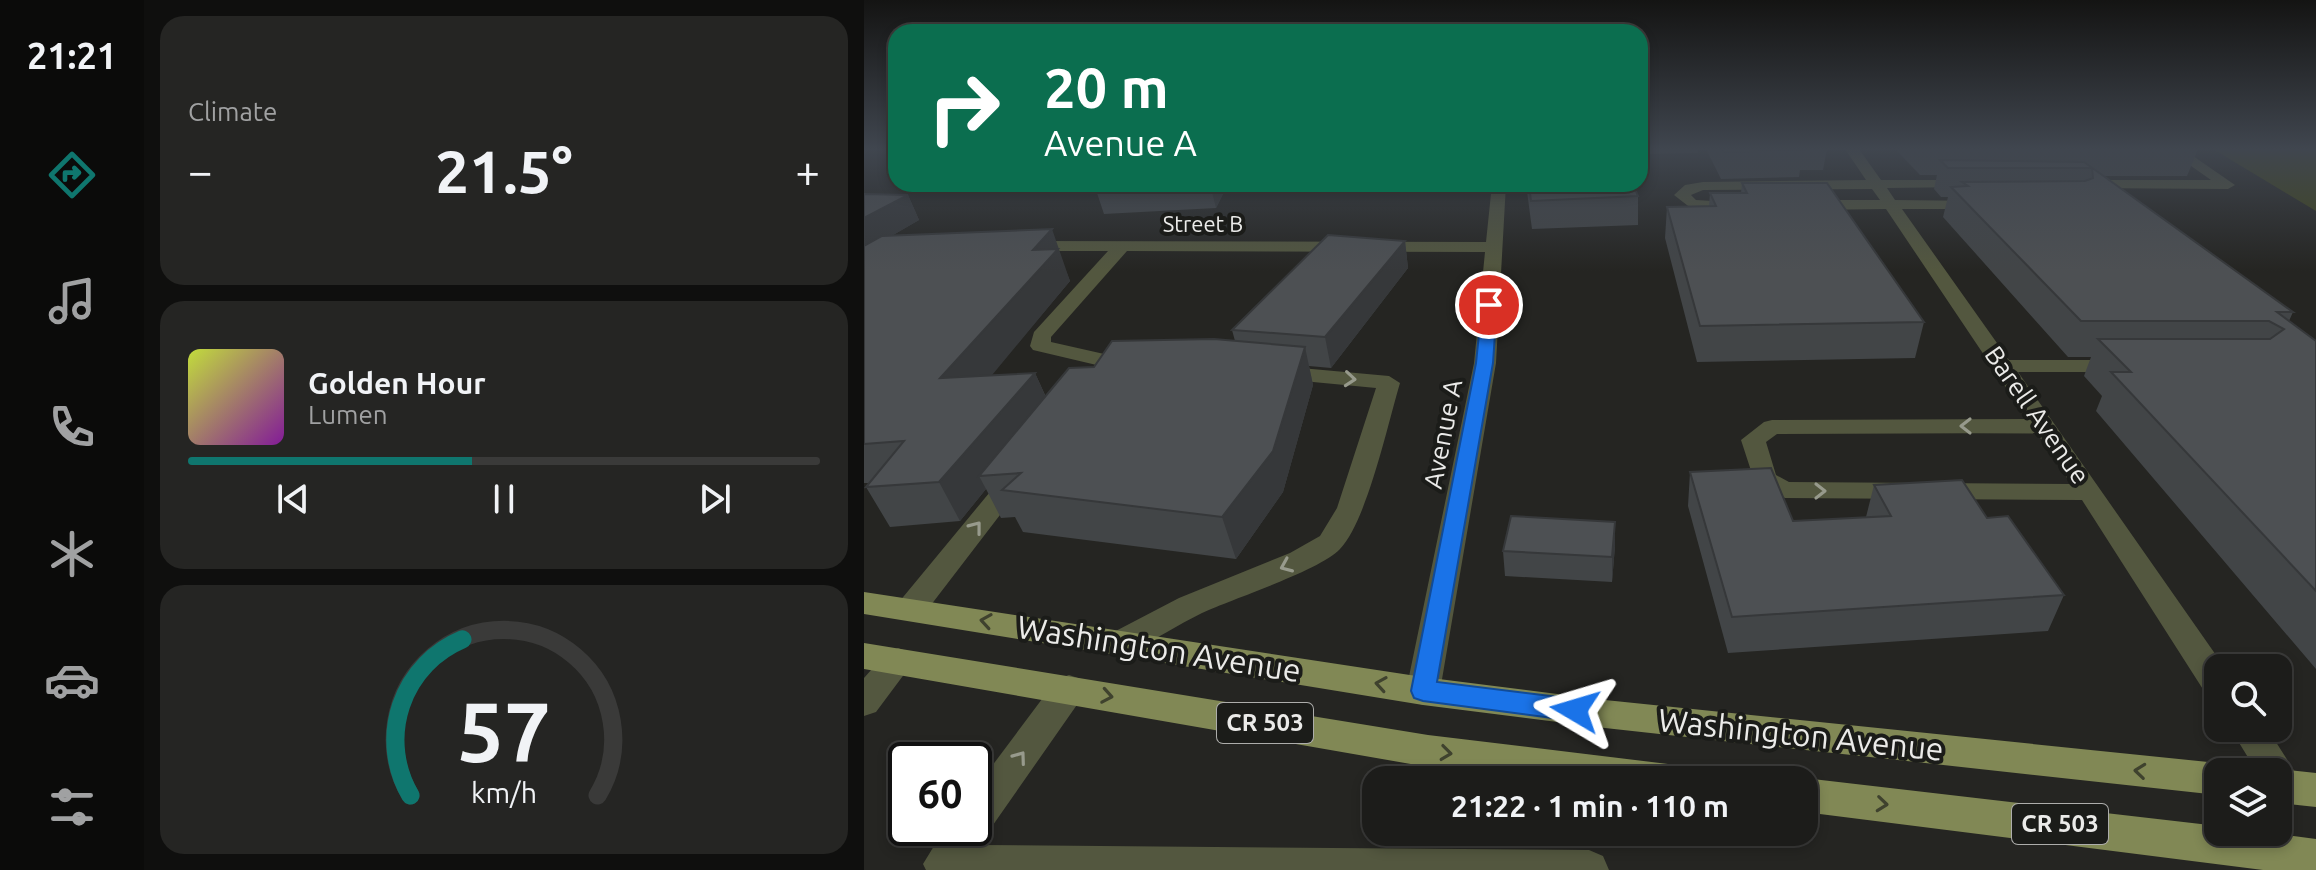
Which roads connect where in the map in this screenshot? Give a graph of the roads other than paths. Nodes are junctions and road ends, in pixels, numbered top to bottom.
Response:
1 (1688, 190) edge
2 (1880, 190) edge
3 (1498, 192) edge
4 (1998, 204) edge
5 (1797, 205) edge
6 (1891, 205) junction
7 (1765, 206) edge
8 (1016, 246) edge
9 (1122, 246) junction
10 (1494, 247) junction
11 (1133, 359) edge
12 (2002, 366) junction
13 (2142, 366) edge
14 (1254, 370) edge
15 (2044, 426) junction
16 (1027, 463) edge
17 (2090, 492) junction
18 (864, 603) edge
19 (910, 610) junction
20 (1121, 643) junction
21 (864, 656) edge
22 (898, 661) junction
23 (2204, 663) edge
24 (1069, 689) junction
25 (1423, 691) junction
26 (864, 702) edge
27 (1552, 766) edge
28 (2204, 778) edge
29 (992, 795) edge
30 (1818, 797) edge
31 (956, 846) edge
32 (2316, 858) edge
33 (941, 867) edge
34 (1589, 870) edge

1 - 7 street
2 - 6 street, Barell Avenue
3 - 10 street, Avenue A
4 - 6 street
5 - 6 street
6 - 12 street, Barell Avenue
8 - 9 street, Street B
9 - 10 street, Street B
9 - 11 street
10 - 25 street, Avenue A
12 - 13 street
12 - 15 street, Barell Avenue
14 -> 20 street
15 - 17 street, Barell Avenue
15 -> 17 street
19 -> 16 street
17 - 23 street, Barell Avenue
18 - 19 main road, Washington Avenue / CR 503
20 -> 19 main road, Washington Avenue / CR 503
25 -> 20 main road, Washington Avenue / CR 503
21 - 22 main road, Washington Avenue / CR 503
22 - 24 main road, Washington Avenue / CR 503
22 - 26 street
24 -> 27 main road, Washington Avenue / CR 503
29 -> 24 street
28 -> 25 main road, Washington Avenue / CR 503
30 -> 32 main road, CR 503
31 - 33 street
33 - 34 street

